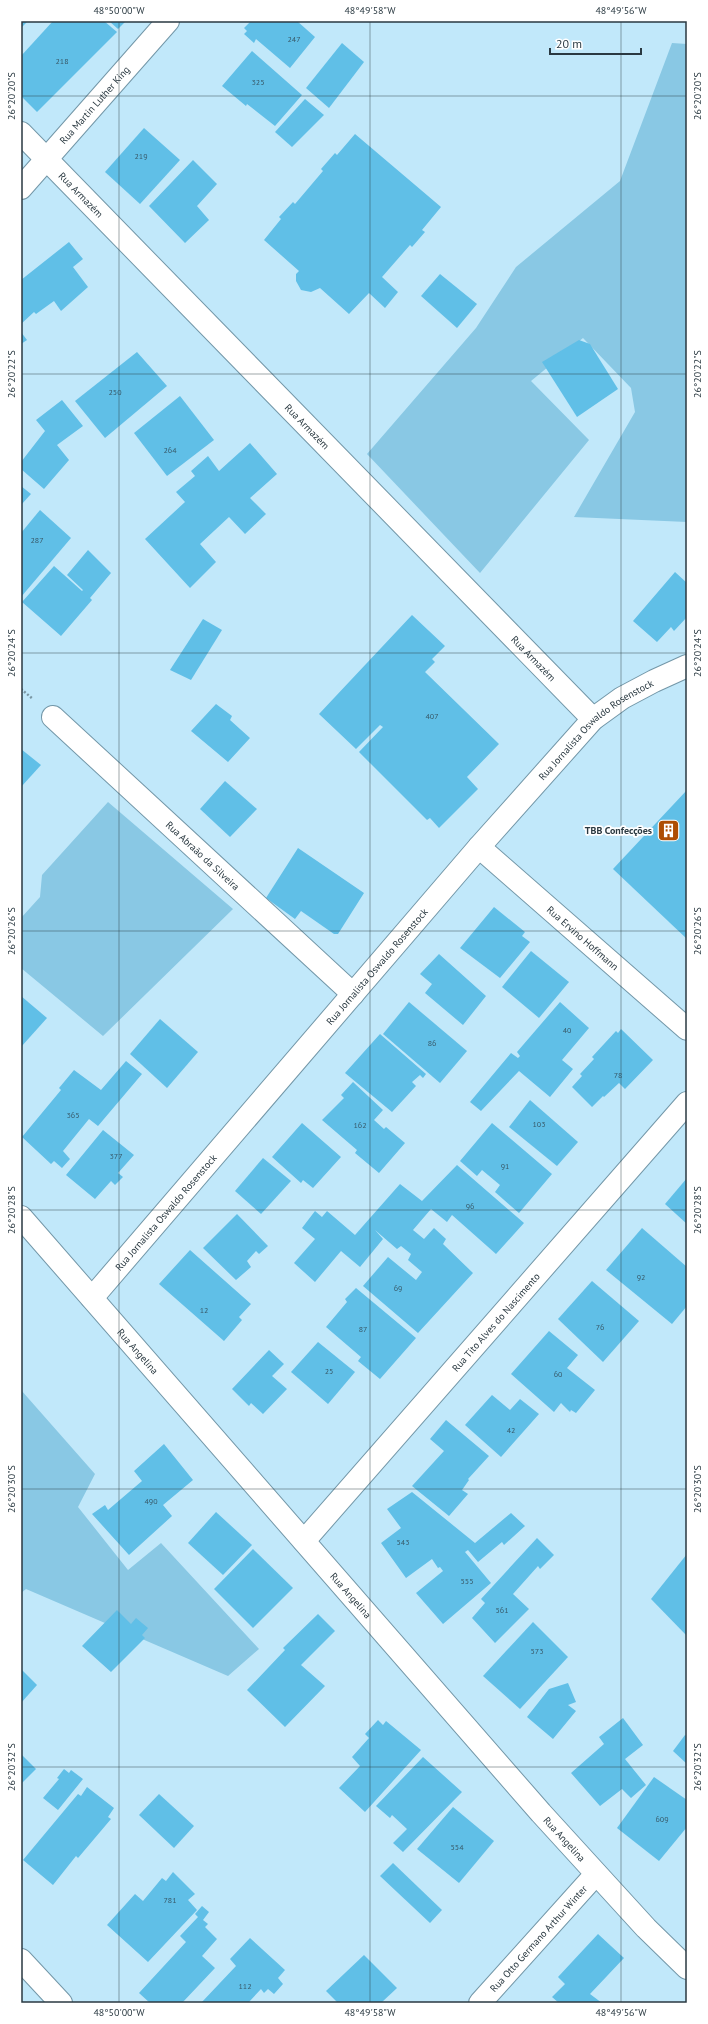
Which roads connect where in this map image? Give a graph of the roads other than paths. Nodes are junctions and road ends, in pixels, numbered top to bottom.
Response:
1 (168, 21) edge
2 (21, 133) edge
3 (46, 159) junction
4 (21, 188) edge
5 (687, 666) edge
6 (53, 717) dead end
7 (593, 719) junction
8 (479, 847) junction
9 (353, 994) junction
10 (687, 1029) edge
11 (687, 1104) edge
12 (21, 1217) edge
13 (92, 1298) junction
14 (304, 1542) junction
15 (596, 1874) junction
16 (21, 1960) edge
17 (687, 1968) edge
18 (61, 2003) edge
19 (480, 2003) edge

1 - 3 street, Rua Martin Luther King
2 - 3 street, Rua Armazém
3 - 4 street, Rua Martin Luther King
3 - 7 street, Rua Armazém
5 - 7 street, Rua Jornalista Oswaldo Rosenstock
6 - 9 street, Rua Abraão da Silveira
7 - 8 street, Rua Jornalista Oswaldo Rosenstock
8 - 9 street, Rua Jornalista Oswaldo Rosenstock
8 - 10 street, Rua Ervino Hoffmann
9 - 13 street, Rua Jornalista Oswaldo Rosenstock
11 - 14 street, Rua Tito Alves do Nascimento
12 - 13 street, Rua Angelina
13 - 14 street, Rua Angelina
14 - 15 street, Rua Angelina
15 - 17 street, Rua Angelina
15 - 19 street, Rua Otto Germano Arthur Winter
16 - 18 street

